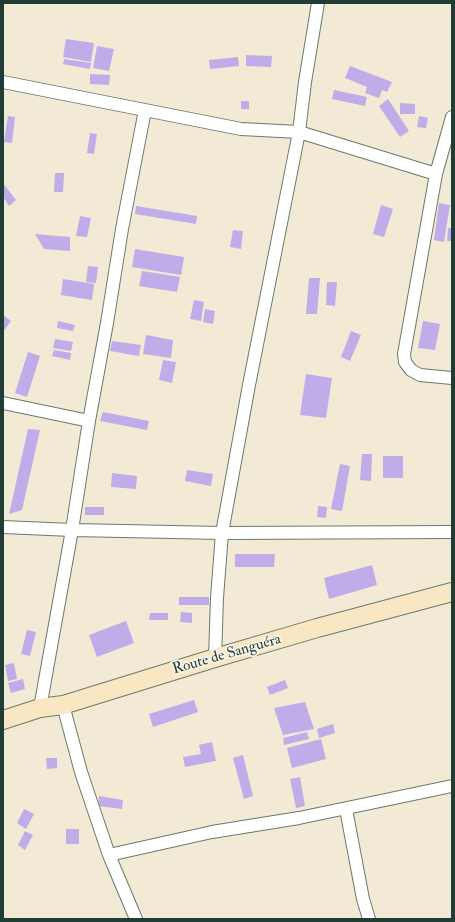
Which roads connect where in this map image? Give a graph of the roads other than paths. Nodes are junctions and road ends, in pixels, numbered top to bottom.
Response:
1 (318, 3) edge
2 (3, 82) edge
3 (145, 110) junction
4 (452, 117) edge
5 (299, 132) junction
6 (436, 174) junction
7 (452, 378) edge
8 (3, 403) edge
9 (89, 421) junction
10 (3, 527) edge
11 (72, 530) junction
12 (452, 532) edge
13 (222, 533) junction
14 (452, 592) edge
15 (215, 658) junction
16 (63, 705) junction
17 (40, 708) junction
18 (3, 720) edge
19 (452, 786) edge
20 (346, 808) junction
21 (110, 855) junction
22 (136, 919) edge
23 (369, 919) edge

1 - 5 street
2 - 3 street
3 - 5 street
3 - 9 street
4 - 6 street
5 - 6 street
5 - 13 street
6 - 7 street
8 - 9 street
9 - 11 street
10 - 11 street
11 - 13 street
11 - 17 street
12 - 13 street
13 - 15 street
14 - 15 street, Route de Sanguéra
15 - 16 street, Route de Sanguéra
16 - 17 street, Route de Sanguéra
16 - 21 street
17 - 18 street, Route de Sanguéra
19 - 20 street
20 - 21 street
20 - 23 street
21 - 22 street

